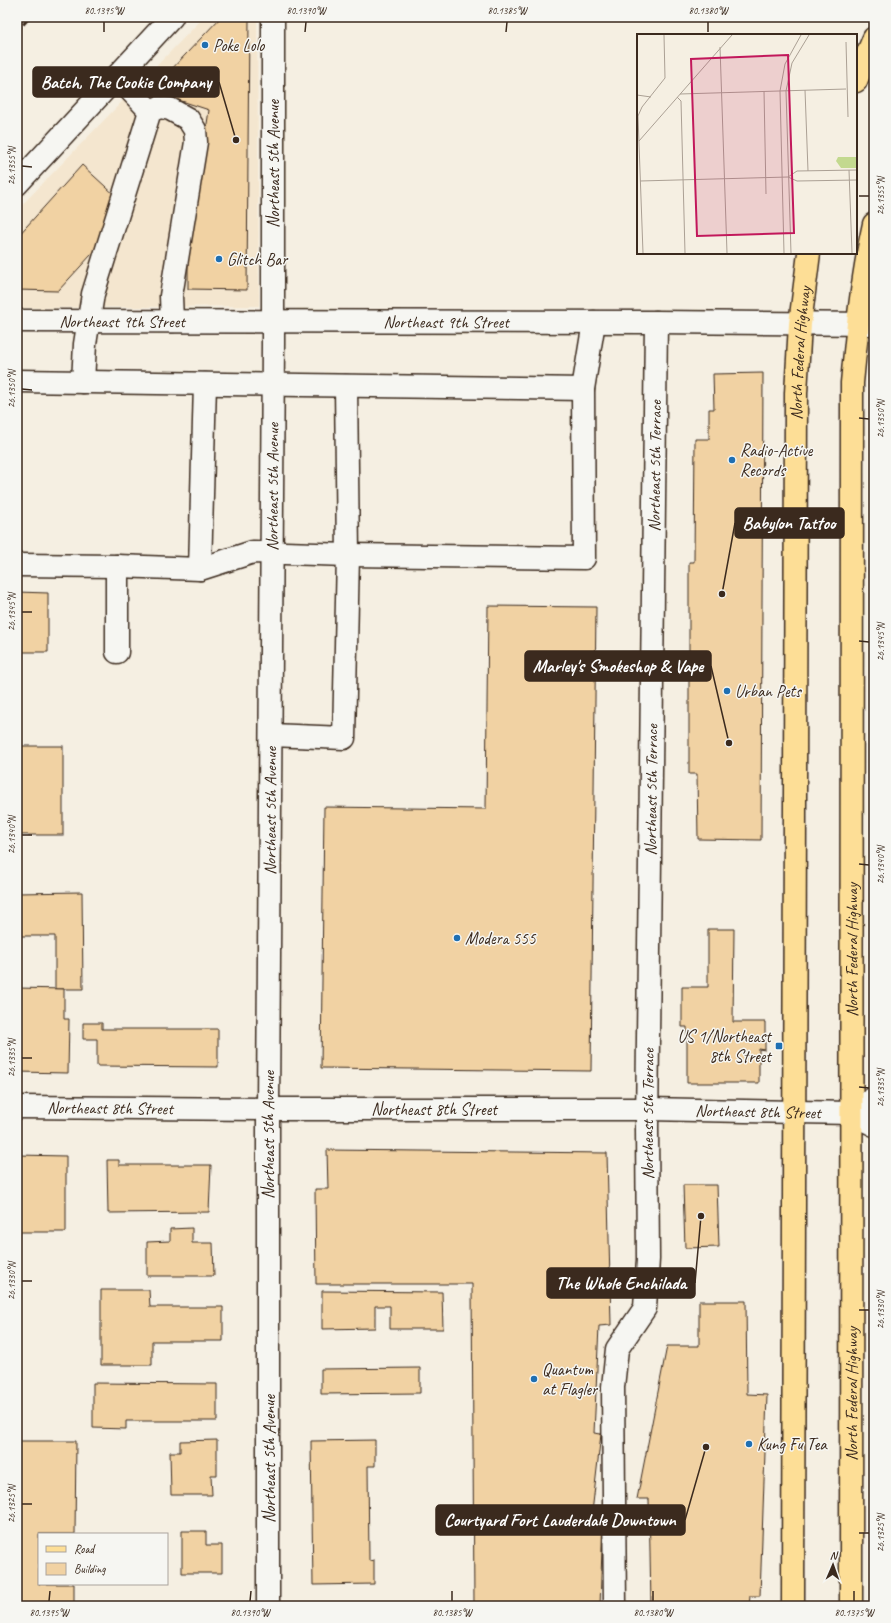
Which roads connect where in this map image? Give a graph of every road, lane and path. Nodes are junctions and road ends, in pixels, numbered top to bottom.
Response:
1 (172, 17) edge
2 (273, 17) edge
3 (874, 38) edge
4 (117, 76) junction
5 (857, 78) edge
6 (150, 112) junction
7 (17, 184) edge
8 (874, 224) edge
9 (809, 254) edge
10 (17, 321) edge
11 (89, 321) junction
12 (172, 321) junction
13 (273, 322) junction
14 (594, 322) junction
15 (656, 322) junction
16 (800, 324) junction
17 (866, 324) edge
18 (17, 381) edge
19 (83, 382) junction
20 (205, 384) junction
21 (273, 385) junction
22 (346, 386) junction
23 (583, 389) junction
24 (272, 552) junction
25 (348, 555) junction
26 (17, 565) edge
27 (117, 566) junction
28 (200, 569) junction
29 (117, 652) dead end
30 (271, 735) junction
31 (874, 1098) edge
32 (17, 1107) edge
33 (268, 1109) junction
34 (648, 1109) junction
35 (795, 1112) junction
36 (851, 1113) junction
37 (874, 1125) edge
38 (616, 1597) edge
39 (268, 1606) edge
40 (629, 1606) edge
41 (793, 1606) edge
42 (851, 1606) edge

1 - 4 street
2 - 13 street, Northeast 5th Avenue
3 - 5 main road
4 - 6 street
4 - 7 street
6 - 11 street
6 - 12 street
8 - 17 main road, North Federal Highway
9 - 16 main road, North Federal Highway
10 - 11 street, Northeast 9th Street
11 - 12 street, Northeast 9th Street
11 - 19 street
12 - 13 street, Northeast 9th Street
13 - 14 street, Northeast 9th Street
13 - 21 street, Northeast 5th Avenue
14 - 15 street, Northeast 9th Street
14 - 23 street
15 - 16 street, Northeast 9th Street
15 - 34 street, Northeast 5th Terrace
16 - 17 street, Northeast 9th Street
16 - 35 main road, North Federal Highway
17 - 36 main road, North Federal Highway
18 - 19 street
19 - 20 street
20 - 21 street
20 - 28 street
21 - 22 street
21 - 24 street, Northeast 5th Avenue
22 - 23 street
22 - 25 street
23 - 25 street
24 - 25 street
24 - 28 street
24 - 30 street, Northeast 5th Avenue
25 - 30 street
26 - 27 street
27 - 28 street
27 - 29 street
30 - 33 street, Northeast 5th Avenue
31 - 36 street
32 - 33 street, Northeast 8th Street
33 - 34 street, Northeast 8th Street
33 - 39 street, Northeast 5th Avenue
34 - 35 street, Northeast 8th Street
34 - 38 street, Northeast 5th Terrace
35 - 36 street, Northeast 8th Street
35 - 41 main road, North Federal Highway
36 - 37 street, Northeast 8th Street
36 - 42 main road, North Federal Highway
38 - 40 street

